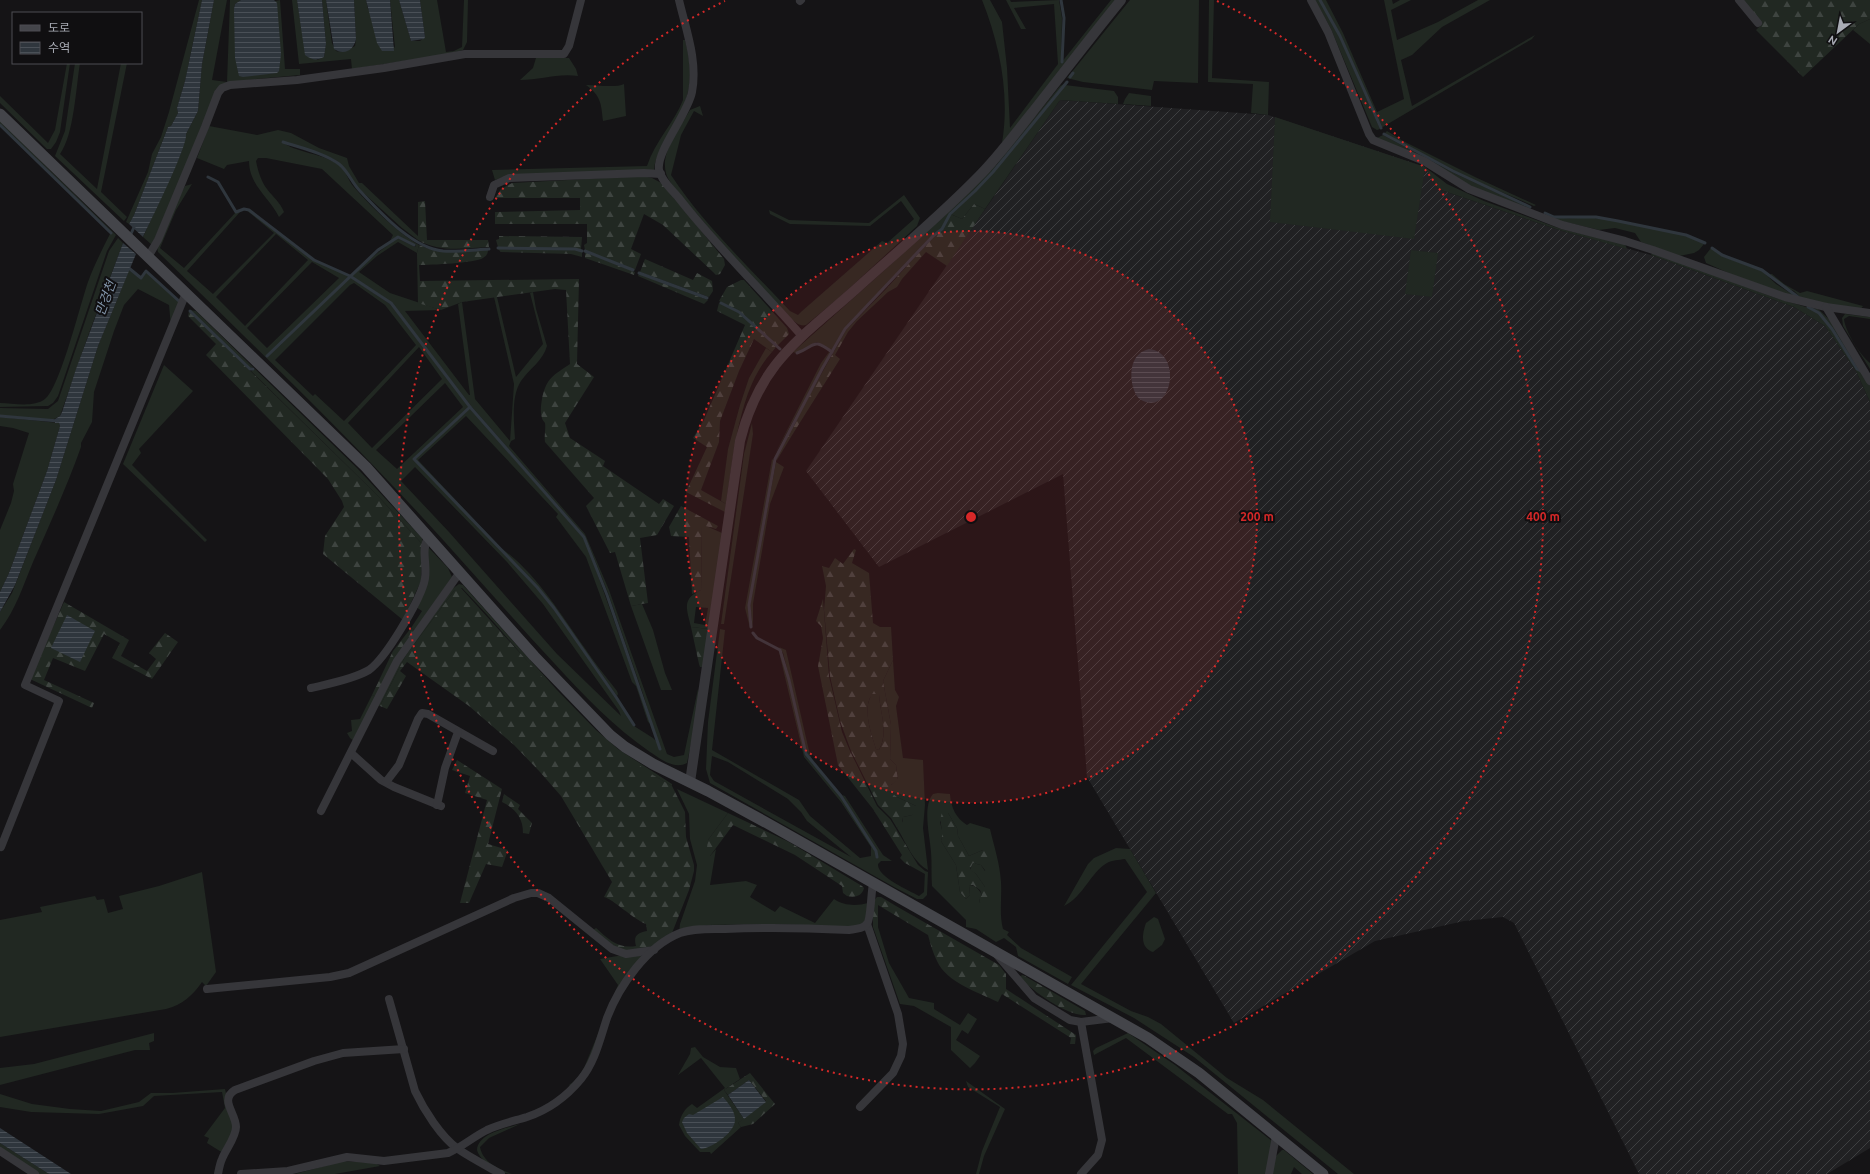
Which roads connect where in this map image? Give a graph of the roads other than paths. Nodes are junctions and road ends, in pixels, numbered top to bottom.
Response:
1 (581, 0) edge
2 (679, 0) edge
3 (1121, 0) edge
4 (1312, 0) edge
5 (1739, 0) edge
6 (1758, 23) dead end
7 (0, 114) edge
8 (660, 174) junction
9 (490, 197) dead end
10 (147, 256) junction
11 (186, 293) junction
12 (1826, 307) junction
13 (1870, 313) edge
14 (801, 335) junction
15 (1870, 381) edge
16 (428, 538) junction
17 (460, 572) junction
18 (311, 688) dead end
19 (458, 732) junction
20 (493, 751) dead end
21 (351, 753) junction
22 (386, 782) junction
23 (690, 782) junction
24 (321, 811) dead end
25 (1, 847) dead end
26 (873, 884) junction
27 (867, 924) junction
28 (655, 949) junction
29 (993, 950) junction
30 (207, 989) dead end
31 (389, 1000) dead end
32 (1113, 1018) junction
33 (1081, 1022) junction
34 (404, 1049) junction
35 (860, 1107) dead end
36 (1276, 1136) junction
37 (458, 1149) junction
38 (0, 1151) edge
39 (35, 1174) edge
40 (218, 1174) edge
41 (241, 1174) edge
42 (501, 1174) edge
43 (1081, 1174) edge
44 (1269, 1174) edge
45 (1323, 1174) edge

1 - 10 street
2 - 8 street
3 - 14 street
4 - 12 street
5 - 6 street
7 - 10 main road
8 - 9 street
8 - 14 street
10 - 11 main road
11 - 16 main road
11 - 25 street
12 - 13 street
12 - 15 street
14 - 23 street
16 - 17 main road
16 - 18 street
17 - 21 street
17 - 23 main road
19 - 20 street
19 - 22 street
19 - 22 street
21 - 22 street
21 - 24 street
23 - 26 main road
26 - 27 street
26 - 29 main road
27 - 28 street
27 - 35 street
28 - 30 street
28 - 37 street
29 - 32 main road
29 - 33 street
31 - 34 street
32 - 33 street
32 - 36 main road
33 - 43 street
34 - 37 street
34 - 40 street
36 - 44 street
36 - 45 main road
37 - 41 street
37 - 42 street
38 - 39 street

